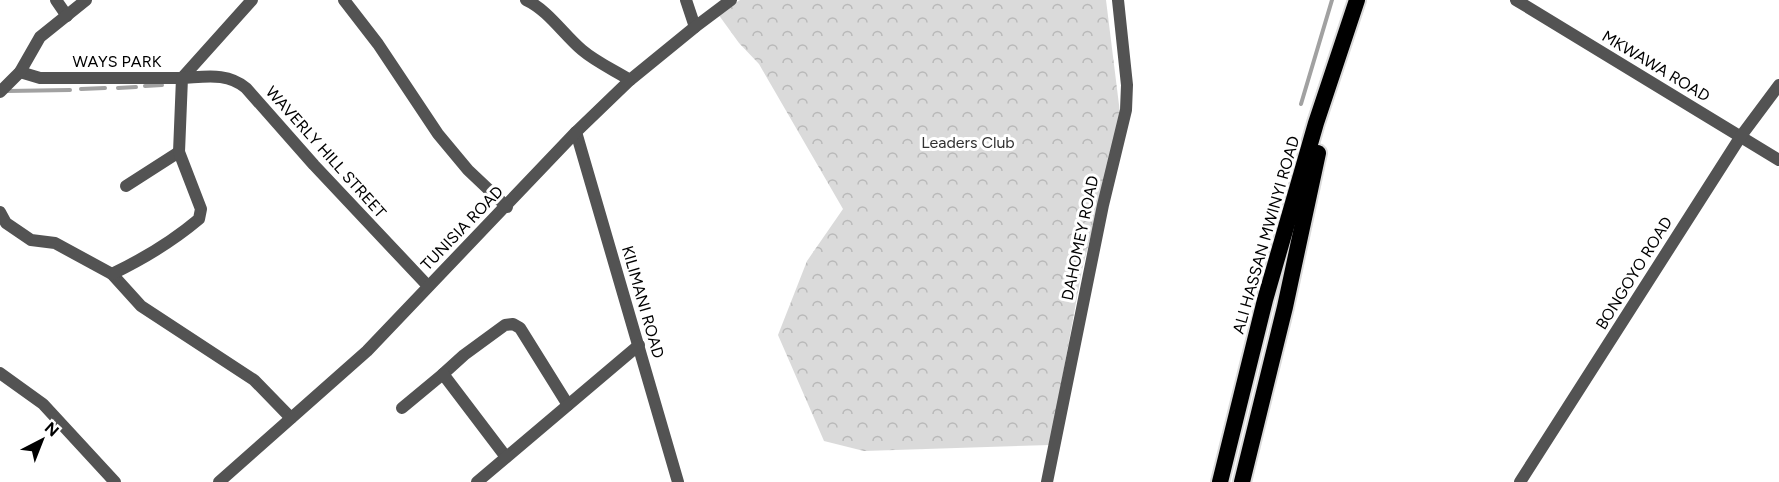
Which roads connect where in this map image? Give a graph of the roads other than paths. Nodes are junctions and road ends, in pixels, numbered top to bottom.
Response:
1 (56, 0) edge
2 (86, 0) edge
3 (252, 0) edge
4 (344, 0) edge
5 (526, 0) edge
6 (686, 0) edge
7 (731, 0) edge
8 (1118, 0) edge
9 (1357, 0) edge
10 (1364, 0) edge
11 (1516, 0) edge
12 (67, 16) junction
13 (695, 27) junction
14 (20, 72) junction
15 (182, 78) junction
16 (630, 80) junction
17 (1779, 85) edge
18 (0, 92) edge
19 (576, 132) junction
20 (1741, 136) junction
21 (179, 152) junction
22 (1779, 159) edge
23 (126, 186) dead end
24 (507, 207) junction
25 (0, 212) edge
26 (112, 274) junction
27 (428, 286) junction
28 (639, 345) junction
29 (0, 373) edge
30 (443, 374) junction
31 (568, 405) junction
32 (402, 408) dead end
33 (291, 418) junction
34 (507, 457) junction
35 (116, 482) edge
36 (219, 482) edge
37 (477, 482) edge
38 (678, 482) edge
39 (1047, 482) edge
40 (1220, 482) edge
41 (1242, 482) edge
42 (1520, 482) edge

1 - 12 street
2 - 12 street
3 - 15 street, WAYS PARK
4 - 24 street
5 - 16 street
6 - 13 street
7 - 13 street, TUNISIA ROAD
8 - 39 street, DAHOMEY ROAD
9 - 40 highway, ALI HASSAN MWINYI ROAD
10 - 41 highway, ALI HASSAN MWINYI ROAD
11 - 20 street, MKWAWA ROAD
12 - 14 street
13 - 16 street, TUNISIA ROAD
14 - 15 street, WAYS PARK
14 - 18 street
15 - 21 street
15 - 27 street, WAVERLY HILL STREET
16 - 19 street, TUNISIA ROAD
17 - 20 street, BONGOYO ROAD
19 - 24 street, TUNISIA ROAD
19 - 28 street, KILIMANI ROAD
20 - 22 street, MKWAWA ROAD
20 - 42 street, BONGOYO ROAD
21 - 23 street
21 - 26 street
24 - 27 street, TUNISIA ROAD
25 - 26 street
26 - 33 street
27 - 33 street, TUNISIA ROAD
28 - 31 street
28 - 38 street, KILIMANI ROAD
29 - 35 street
30 - 31 street
30 - 32 street
30 - 34 street
31 - 34 street
33 - 36 street, TUNISIA ROAD
34 - 37 street

